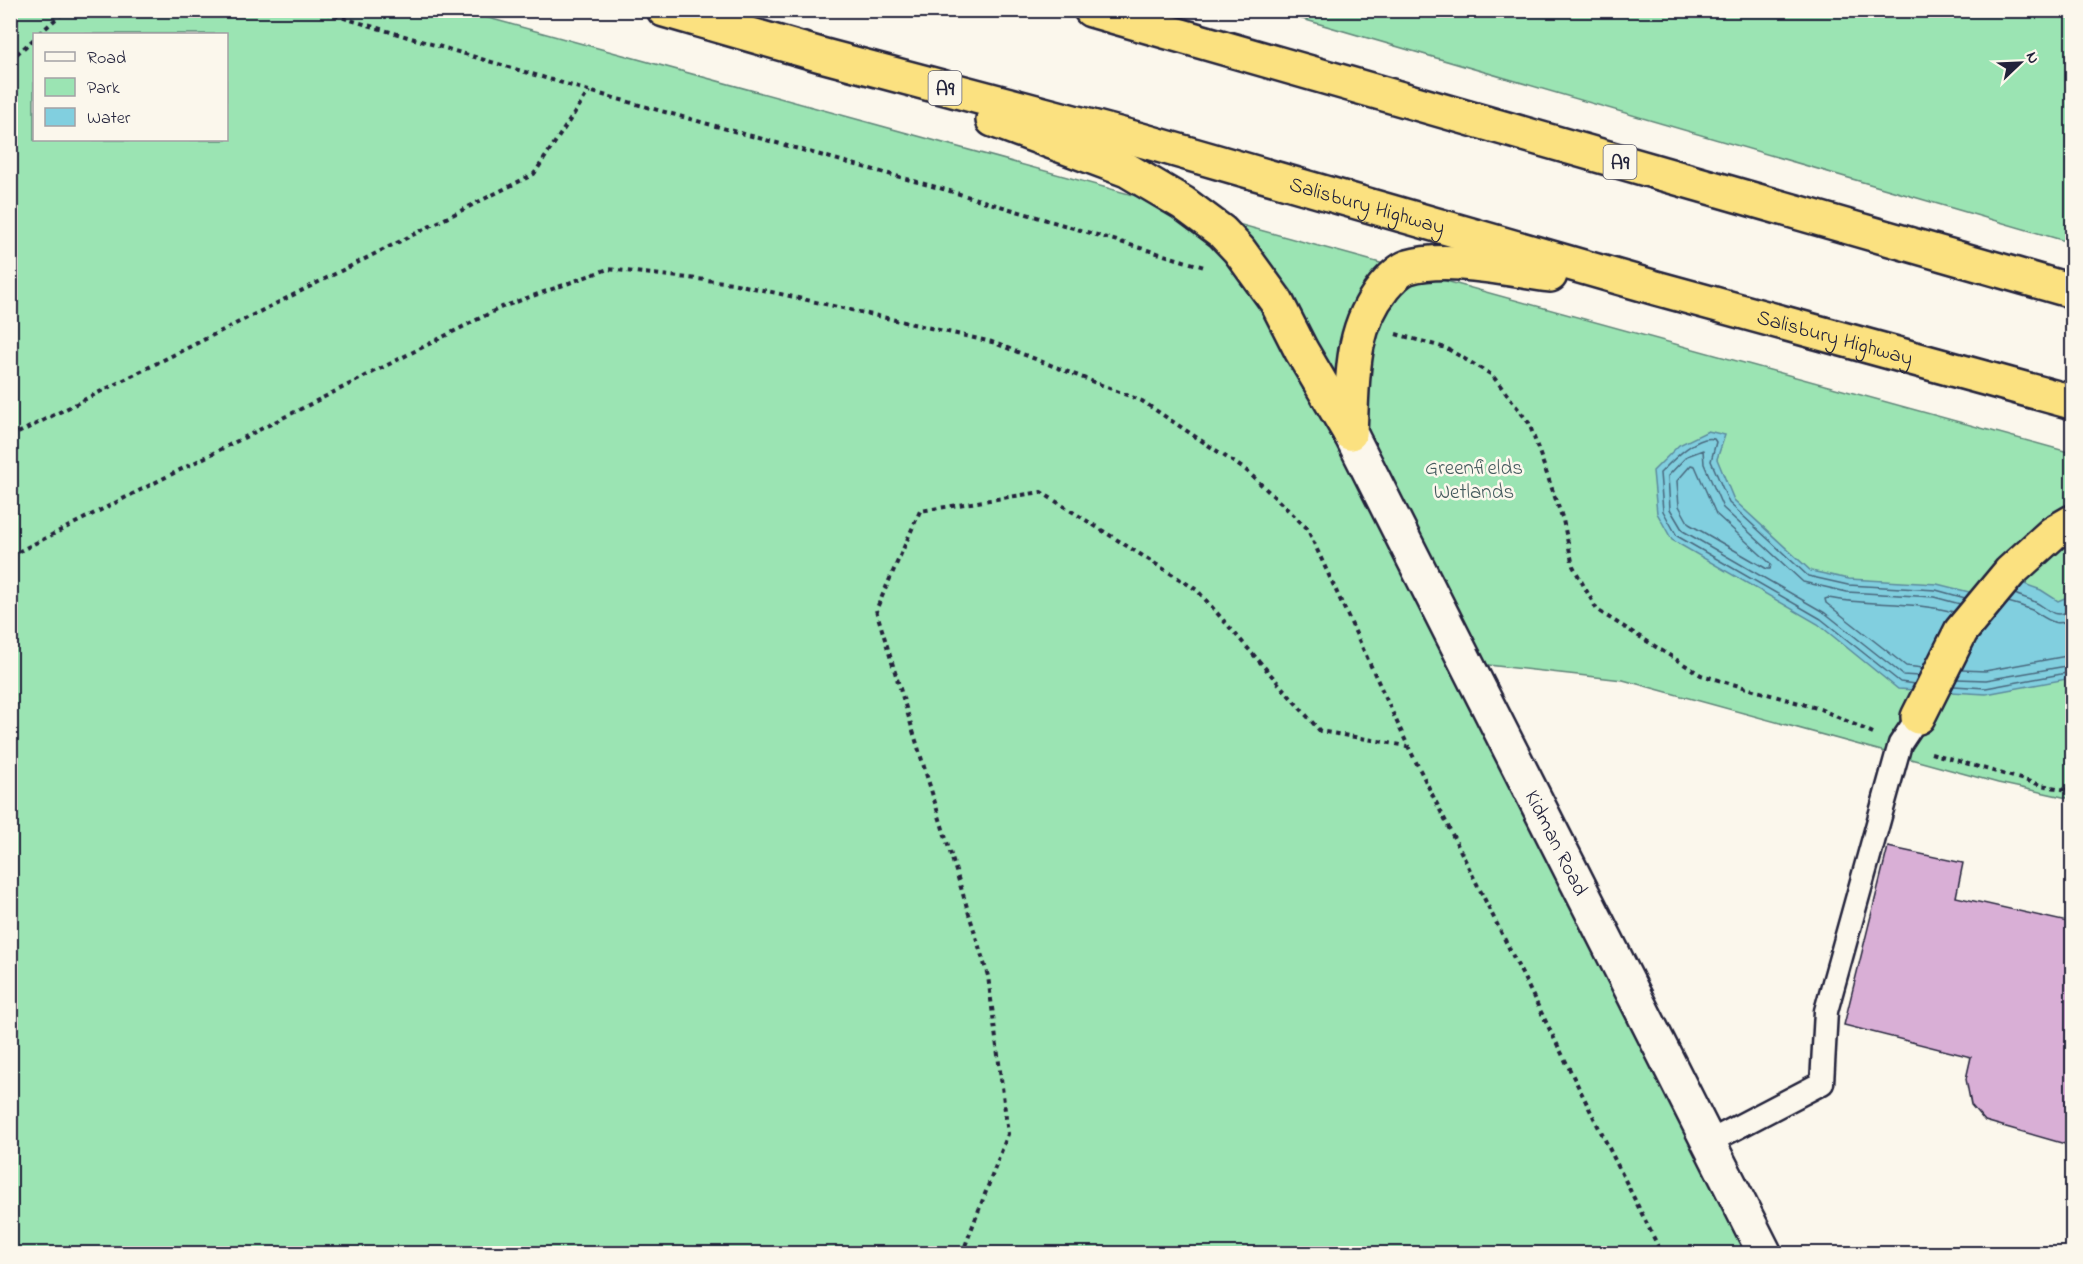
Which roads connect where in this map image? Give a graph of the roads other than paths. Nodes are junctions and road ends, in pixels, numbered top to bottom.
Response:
1 (664, 10) edge
2 (1091, 10) edge
3 (821, 55) junction
4 (1656, 288) junction
5 (2073, 291) edge
6 (2073, 402) edge
7 (1350, 433) junction
8 (2073, 522) edge
9 (1918, 717) joint
10 (1709, 1142) junction
11 (1765, 1254) edge

1 - 3 highway, Salisbury Highway / A9
2 - 5 highway, A9
3 - 4 highway, Salisbury Highway / A9
3 - 7 highway
4 - 6 highway, Salisbury Highway / A9
4 - 7 highway
7 - 10 street, Kidman Road
8 - 9 highway
9 - 10 lane
10 - 11 street, Kidman Road

